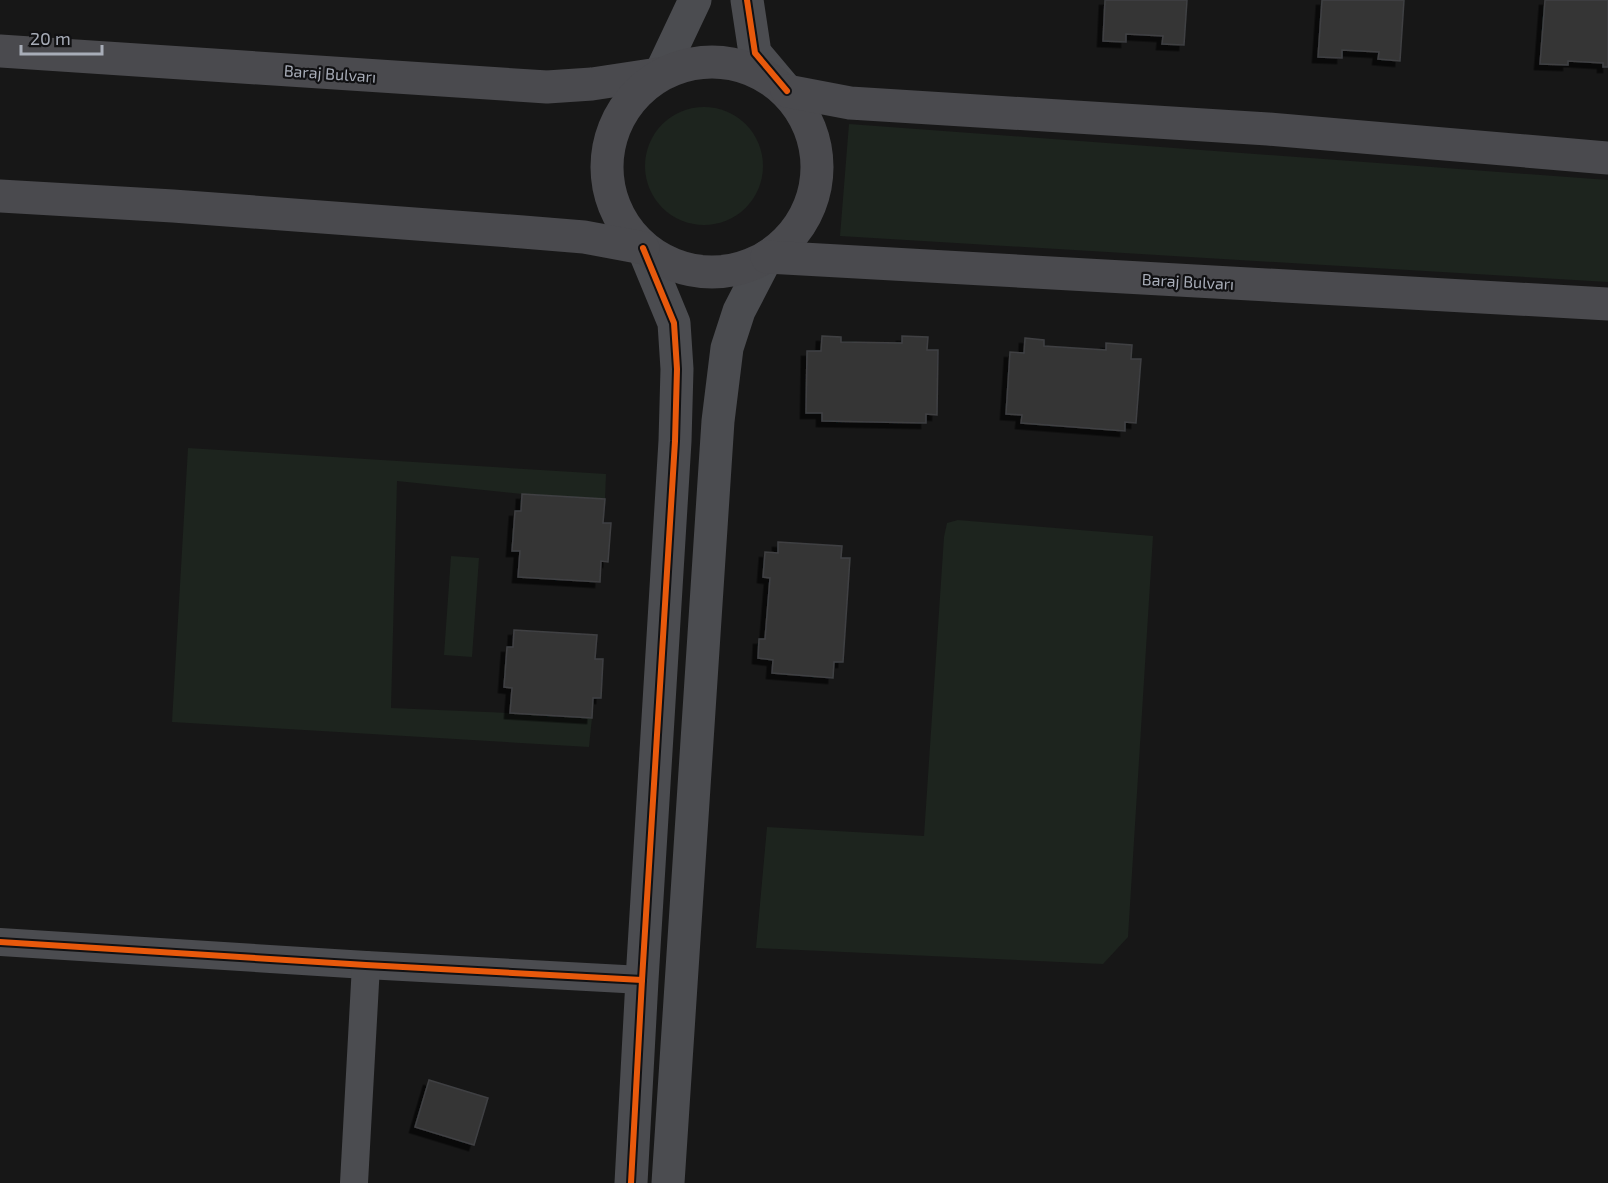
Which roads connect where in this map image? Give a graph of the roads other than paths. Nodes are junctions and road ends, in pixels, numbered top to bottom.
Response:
1 (695, 0) edge
2 (747, 0) edge
3 (0, 51) edge
4 (660, 74) junction
5 (787, 91) junction
6 (1608, 158) edge
7 (0, 196) edge
8 (643, 248) junction
9 (767, 257) junction
10 (1608, 304) edge
11 (0, 942) edge
12 (366, 965) junction
13 (642, 980) junction
14 (354, 1183) edge
15 (631, 1183) edge
16 (668, 1183) edge

1 - 4 street
2 - 5 street
3 - 4 main road, Baraj Bulvarı
4 - 5 main road
4 - 8 main road
5 - 6 main road
5 - 9 main road
7 - 8 main road
8 - 9 main road
8 - 13 street
9 - 10 main road, Baraj Bulvarı
9 - 16 street
11 - 12 street
12 - 13 street
12 - 14 street
13 - 15 street

